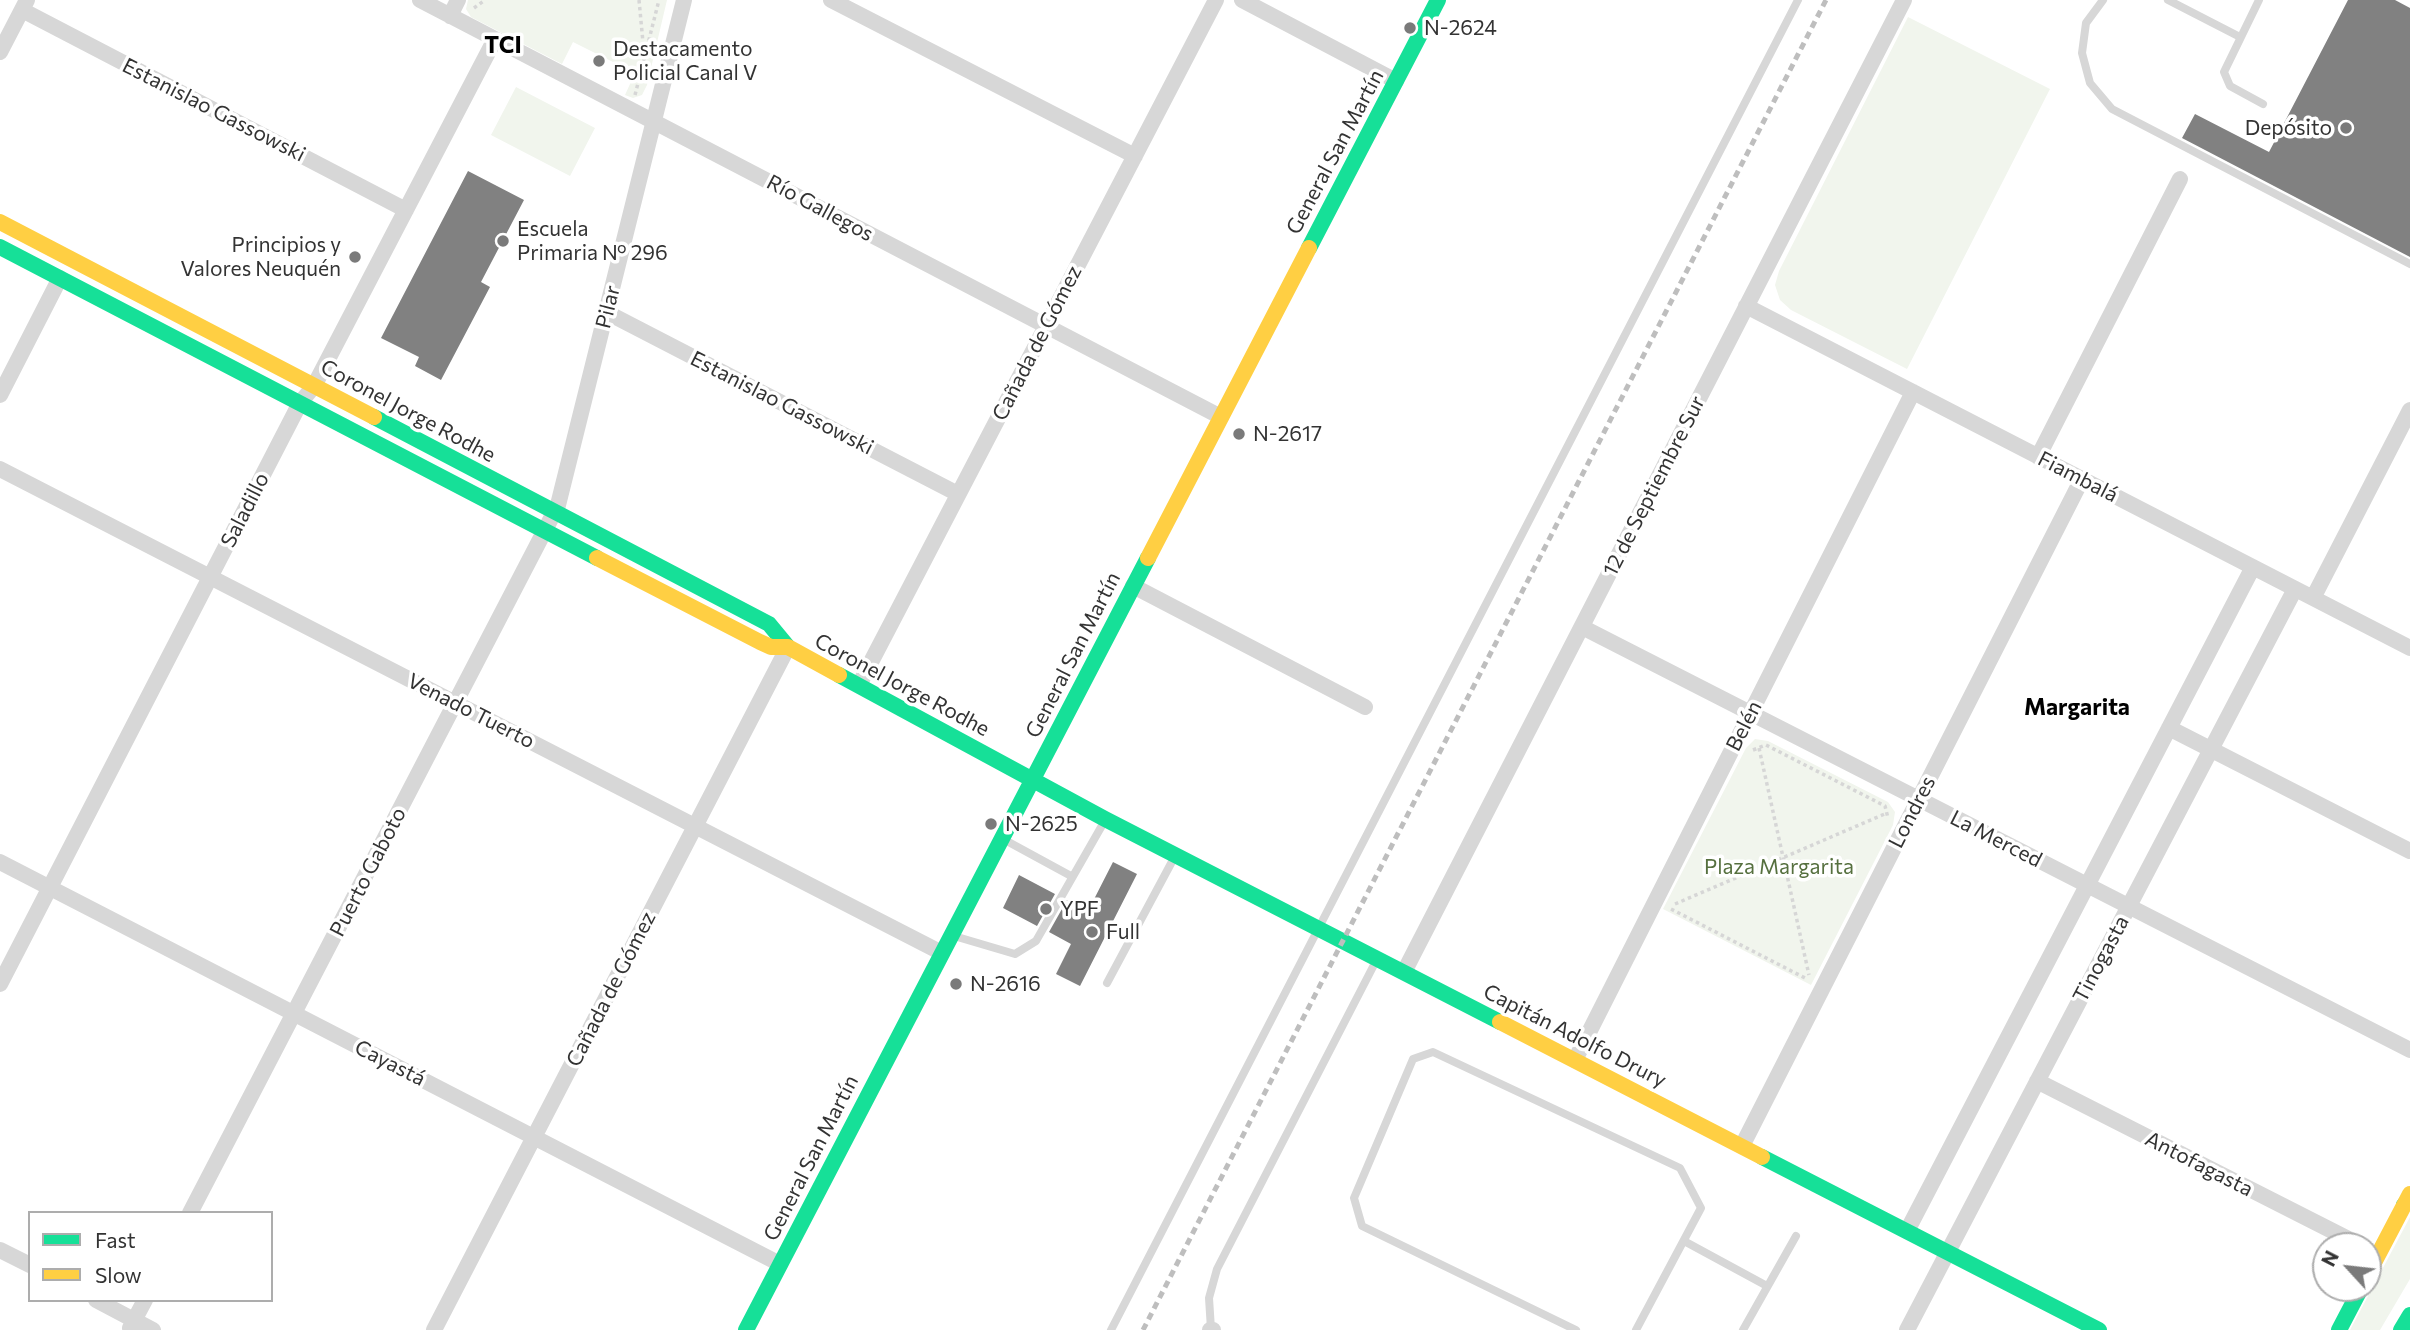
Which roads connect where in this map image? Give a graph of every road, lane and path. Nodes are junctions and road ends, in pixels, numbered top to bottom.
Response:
1 (420, 0) edge
2 (485, 0) edge
3 (639, 0) edge
4 (659, 0) edge
5 (684, 0) edge
6 (831, 0) edge
7 (1216, 0) edge
8 (1241, 0) edge
9 (1438, 0) edge
10 (1798, 0) edge
11 (1904, 0) edge
12 (2103, 0) edge
13 (2168, 0) edge
14 (2259, 0) edge
15 (24, 5) edge
16 (464, 6) edge
17 (450, 16) junction
18 (2240, 37) junction
19 (495, 39) junction
20 (0, 52) edge
21 (644, 59) junction
22 (1396, 81) junction
23 (627, 90) dead end
24 (2263, 104) dead end
25 (656, 122) junction
26 (1135, 156) junction
27 (2180, 179) dead end
28 (406, 210) junction
29 (0, 222) edge
30 (0, 247) edge
31 (2410, 264) edge
32 (60, 278) junction
33 (1746, 306) junction
34 (606, 312) junction
35 (1046, 326) junction
36 (314, 386) junction
37 (1913, 392) junction
38 (0, 395) edge
39 (300, 403) junction
40 (2410, 410) edge
41 (1221, 417) junction
42 (2038, 457) junction
43 (0, 468) edge
44 (2082, 479) junction
45 (958, 494) junction
46 (555, 512) junction
47 (545, 531) junction
48 (2253, 567) junction
49 (210, 577) junction
50 (1133, 586) junction
51 (2295, 589) junction
52 (2313, 598) junction
53 (1581, 627) junction
54 (788, 647) junction
55 (2410, 648) edge
56 (859, 685) junction
57 (456, 703) junction
58 (1365, 707) dead end
59 (1750, 713) junction
60 (2169, 727) junction
61 (1759, 747) junction
62 (2211, 749) junction
63 (1748, 761) dead end
64 (1032, 779) junction
65 (1919, 799) junction
66 (1887, 813) junction
67 (1105, 819) junction
68 (695, 826) junction
69 (1882, 829) dead end
70 (1002, 838) junction
71 (2410, 851) edge
72 (1175, 855) junction
73 (1783, 857) junction
74 (0, 862) edge
75 (1071, 876) junction
76 (2087, 885) junction
77 (50, 888) junction
78 (1679, 892) dead end
79 (2129, 906) junction
80 (1671, 908) junction
81 (1319, 928) junction
82 (951, 936) junction
83 (942, 953) junction
84 (1378, 958) junction
85 (1815, 963) dead end
86 (1404, 972) junction
87 (1807, 978) junction
88 (1107, 983) dead end
89 (0, 984) edge
90 (294, 1013) junction
91 (2410, 1050) edge
92 (1575, 1060) junction
93 (2037, 1081) junction
94 (534, 1137) junction
95 (1742, 1146) junction
96 (2408, 1200) edge
97 (191, 1211) edge
98 (1907, 1231) junction
99 (2334, 1232) edge
100 (1796, 1236) dead end
101 (2382, 1239) edge
102 (1684, 1241) junction
103 (0, 1250) edge
104 (1948, 1252) junction
105 (28, 1264) edge
106 (780, 1264) junction
107 (1767, 1286) junction
108 (99, 1302) edge
109 (144, 1302) edge
110 (2354, 1302) edge
111 (2410, 1315) edge
112 (132, 1325) edge
113 (153, 1330) edge
114 (434, 1330) edge
115 (746, 1330) edge
116 (1111, 1330) edge
117 (1211, 1330) edge
118 (1576, 1330) edge
119 (1636, 1330) edge
120 (1742, 1330) edge
121 (1907, 1330) edge
122 (2099, 1330) edge
123 (2339, 1330) edge
124 (2401, 1330) edge

1 - 17 street, Río Gallegos
2 - 16 path
3 - 21 path
4 - 21 path
5 - 25 street, Pilar
6 - 26 street
7 - 26 street, Cañada de Gómez
8 - 22 street
9 - 22 main road, General San Martín
10 - 81 lane
11 - 33 street, 12 de Septiembre Sur
12 - 31 lane
13 - 18 lane
14 - 18 lane
15 - 20 street
15 - 28 street, Estanislao Gassowski
16 - 17 street
17 - 19 street, Río Gallegos
18 - 24 lane
19 - 25 street, Río Gallegos
19 - 28 street, Saladillo
21 - 23 path
22 - 41 main road, General San Martín
25 - 34 street, Pilar
25 - 35 street, Río Gallegos
26 - 35 street, Cañada de Gómez
27 - 42 street
28 - 36 street, Saladillo
29 - 36 main road, Coronel Jorge Rodhe
30 - 32 main road, Coronel Jorge Rodhe
32 - 38 street
32 - 39 main road, Coronel Jorge Rodhe
33 - 37 street, Fiambalá
33 - 53 street, 12 de Septiembre Sur
34 - 45 street, Estanislao Gassowski
34 - 46 street, Pilar
35 - 41 street, Río Gallegos
35 - 45 street, Cañada de Gómez
36 - 39 street, Saladillo
36 - 46 main road, Coronel Jorge Rodhe
37 - 42 street, Fiambalá
37 - 59 street, Belén
39 - 47 main road, Coronel Jorge Rodhe
39 - 49 street, Saladillo
40 - 52 street
41 - 50 main road, General San Martín
42 - 44 street, Fiambalá
43 - 49 street, Venado Tuerto
44 - 48 street, Fiambalá
44 - 65 street, Londres
45 - 56 street, Cañada de Gómez
46 - 47 street, Pilar
46 - 54 main road, Coronel Jorge Rodhe
47 - 54 main road, Coronel Jorge Rodhe
47 - 57 street, Puerto Gaboto
48 - 51 street, Fiambalá
48 - 60 street
49 - 57 street, Venado Tuerto
49 - 77 street, Saladillo
50 - 58 street
50 - 64 main road, General San Martín
51 - 52 street, Fiambalá
51 - 62 street, Tinogasta
52 - 55 street, Fiambalá
53 - 59 street, La Merced
53 - 86 street, 12 de Septiembre Sur
54 - 56 main road, Coronel Jorge Rodhe
54 - 68 street, Cañada de Gómez
56 - 64 main road, Coronel Jorge Rodhe
57 - 68 street, Venado Tuerto
57 - 90 street, Puerto Gaboto
59 - 65 street, La Merced
59 - 92 street, Belén
60 - 62 street
60 - 76 street
61 - 63 path
61 - 66 path
61 - 73 path
62 - 71 street
62 - 79 street, Tinogasta
64 - 67 main road, Capitán Adolfo Drury
64 - 70 main road, General San Martín
65 - 76 street, La Merced
65 - 95 street, Londres
66 - 69 path
66 - 73 path
67 - 72 main road, Capitán Adolfo Drury
67 - 75 lane
68 - 83 street, Venado Tuerto
68 - 94 street, Cañada de Gómez
70 - 75 lane
70 - 82 main road, General San Martín
72 - 81 main road, Capitán Adolfo Drury
72 - 88 lane
73 - 80 path
73 - 87 path
74 - 77 street, Cayastá
75 - 82 lane
76 - 79 street, La Merced
76 - 98 street
77 - 89 street, Saladillo
77 - 90 street, Cayastá
78 - 80 path
79 - 91 street, La Merced
79 - 93 street, Tinogasta
80 - 87 path
81 - 84 main road, Capitán Adolfo Drury
81 - 116 lane
82 - 83 main road, General San Martín
83 - 106 main road, General San Martín
84 - 86 main road, Capitán Adolfo Drury
84 - 117 lane
85 - 87 path
86 - 92 main road, Capitán Adolfo Drury
90 - 94 street, Cayastá
90 - 97 street, Puerto Gaboto
92 - 95 main road, Capitán Adolfo Drury
93 - 99 street, Antofagasta
93 - 104 street, Tinogasta
94 - 106 street, Cayastá
94 - 114 street, Cañada de Gómez
95 - 98 main road, Capitán Adolfo Drury
96 - 101 main road
98 - 104 main road, Capitán Adolfo Drury
100 - 107 lane
102 - 107 lane
102 - 118 lane
102 - 119 lane
103 - 105 street
104 - 121 street, Tinogasta
104 - 122 main road, Capitán Adolfo Drury
106 - 115 main road, General San Martín
107 - 120 lane
108 - 112 street
109 - 112 street
110 - 123 main road
111 - 124 main road
112 - 113 street

